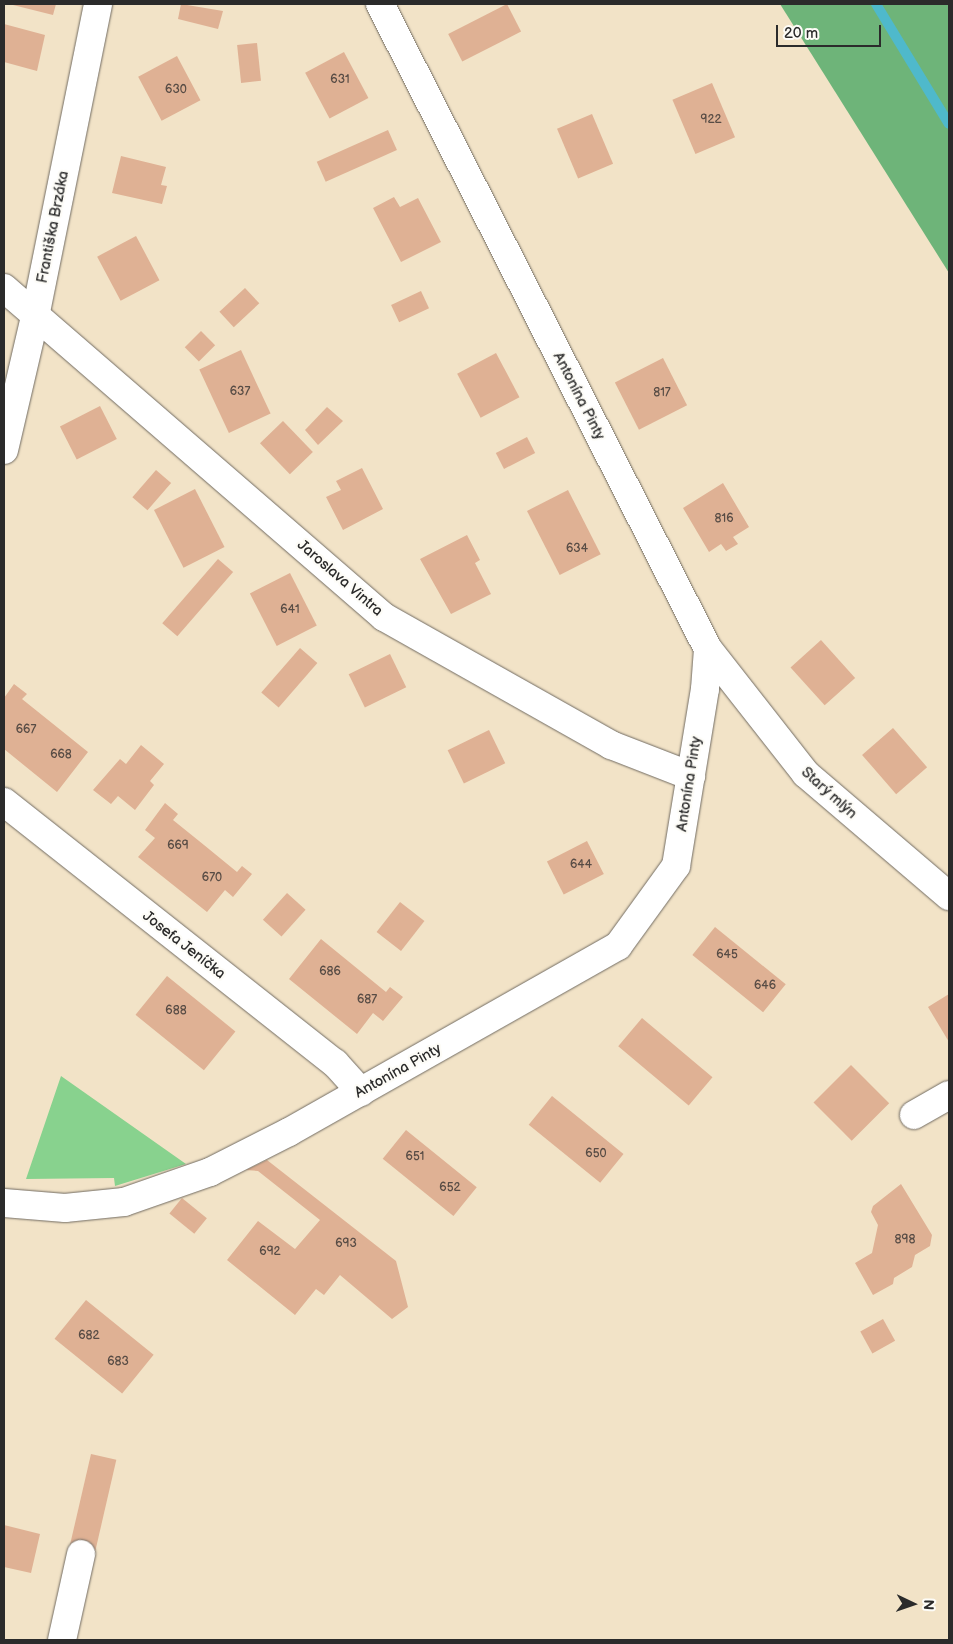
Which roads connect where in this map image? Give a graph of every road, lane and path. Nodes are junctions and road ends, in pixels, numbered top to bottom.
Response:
1 (98, 4) edge
2 (380, 4) edge
3 (4, 288) edge
4 (36, 312) junction
5 (4, 450) edge
6 (708, 649) junction
7 (691, 776) junction
8 (4, 802) edge
9 (949, 896) edge
10 (361, 1092) junction
11 (949, 1095) edge
12 (914, 1115) dead end
13 (4, 1203) edge
14 (81, 1554) dead end
15 (62, 1640) edge

1 - 4 street, Františka Brzáka
2 - 6 street, Antonína Pinty
3 - 4 street, Jaroslava Vintra
4 - 5 street, Františka Brzáka
4 - 7 street, Jaroslava Vintra
6 - 7 street, Antonína Pinty
6 - 9 street, Starý mlýn
7 - 10 street, Antonína Pinty
8 - 10 street, Josefa Jeníčka
10 - 13 street, Antonína Pinty
11 - 12 street
14 - 15 street

